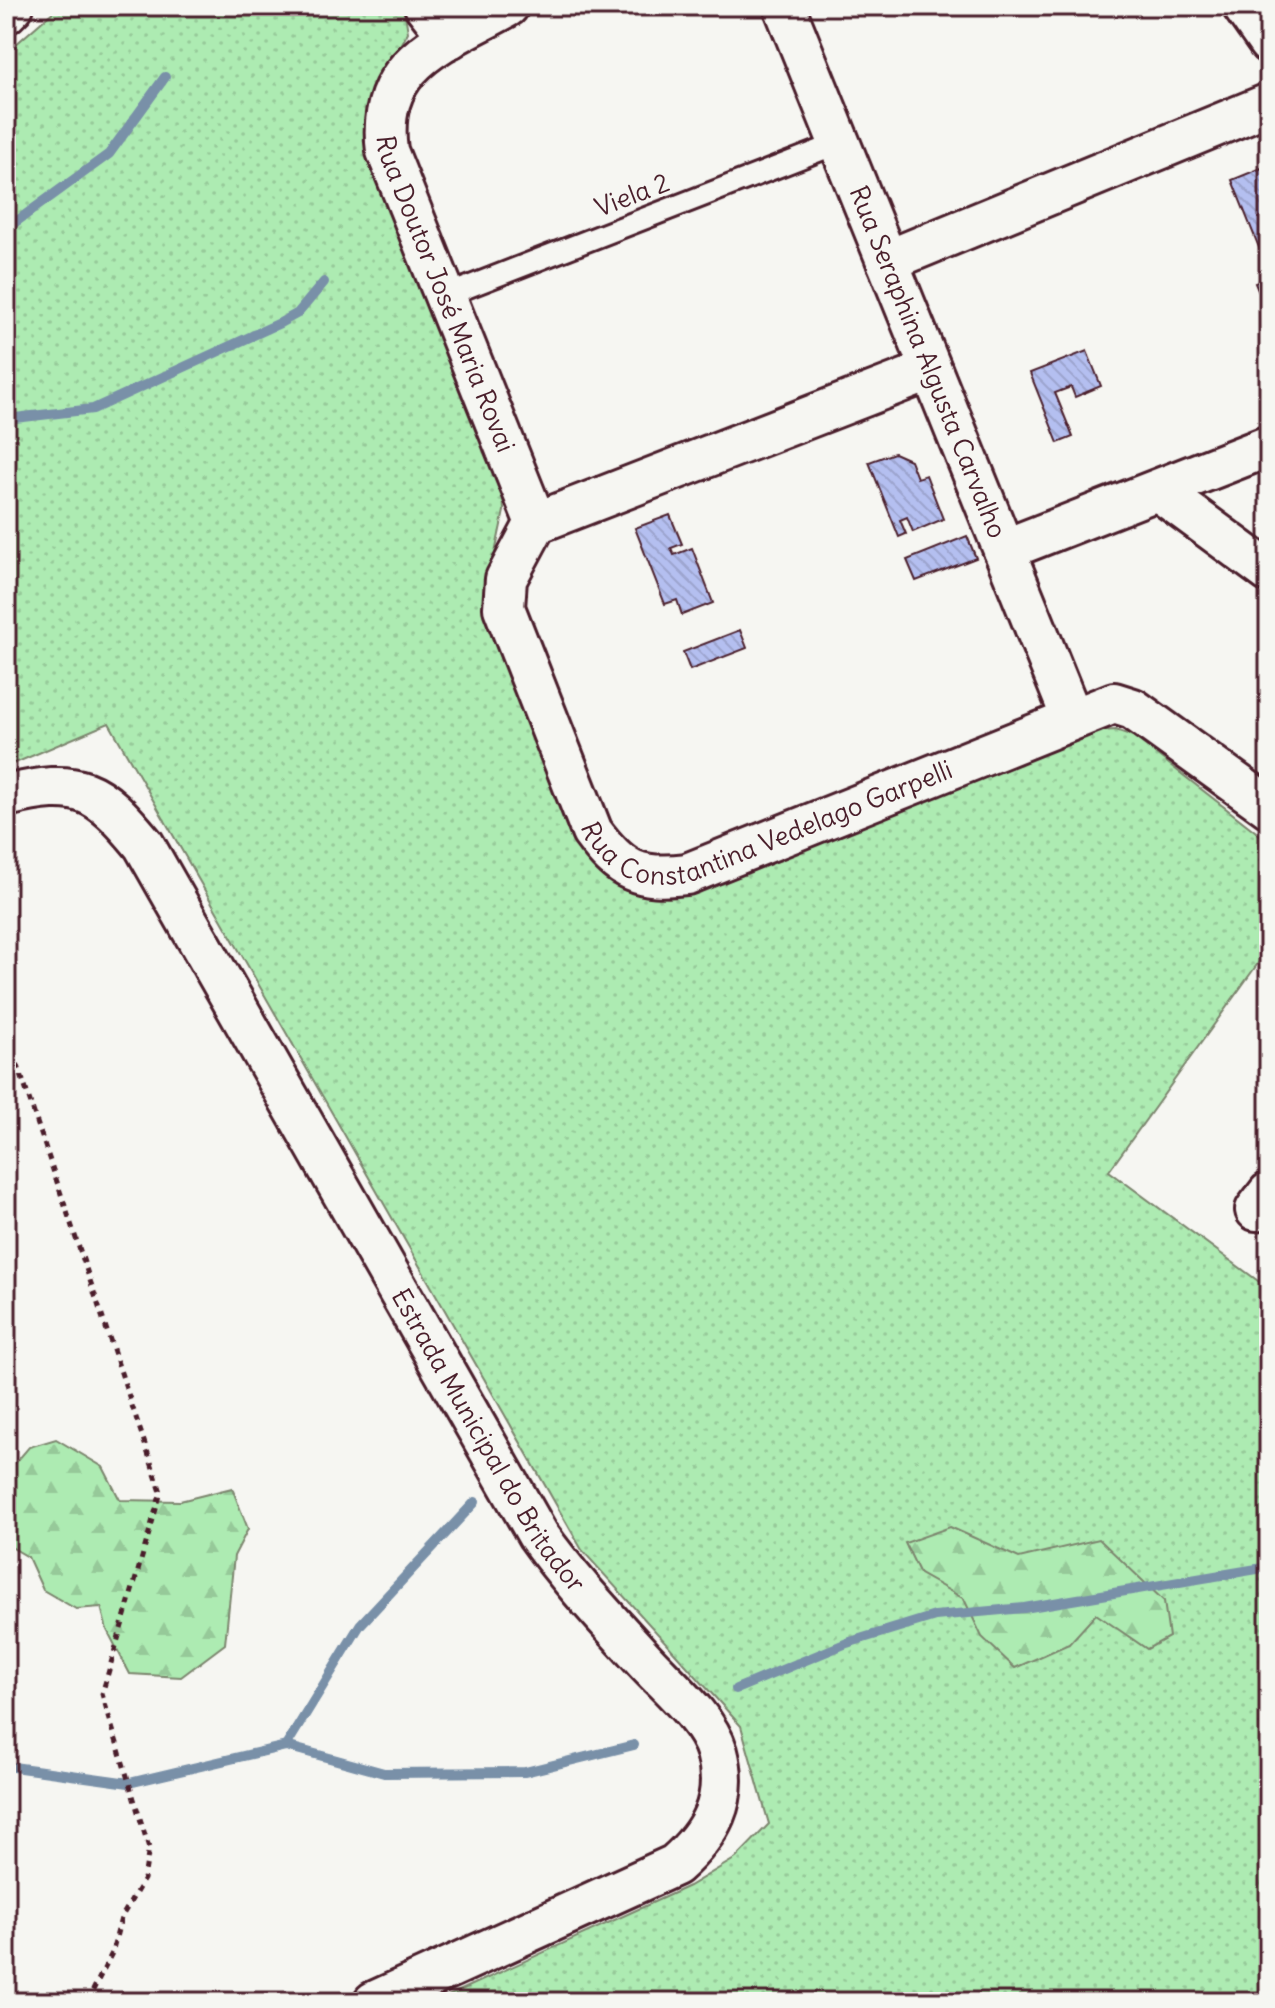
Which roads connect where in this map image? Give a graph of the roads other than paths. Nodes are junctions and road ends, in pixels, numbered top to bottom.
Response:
1 (13, 6) edge
2 (425, 6) edge
3 (508, 6) edge
4 (784, 6) edge
5 (1243, 6) edge
6 (6, 13) edge
7 (450, 38) junction
8 (1269, 43) edge
9 (1269, 104) edge
10 (839, 143) junction
11 (887, 261) junction
12 (445, 296) junction
13 (931, 370) junction
14 (1269, 446) edge
15 (1159, 491) junction
16 (536, 523) junction
17 (1004, 550) junction
18 (1269, 572) edge
19 (1072, 718) junction
20 (6, 796) edge
21 (1269, 807) edge
22 (374, 2002) edge

1 - 6 street
2 - 7 street
3 - 7 street, Rua Doutor José Maria Rovai
4 - 10 street, Rua Seraphina Algusta Carvalho
5 - 8 street
7 - 12 street, Rua Doutor José Maria Rovai
9 - 11 street
10 - 11 street, Rua Seraphina Algusta Carvalho
10 - 12 lane, Viela 2
11 - 13 street, Rua Seraphina Algusta Carvalho
12 - 16 street, Rua Doutor José Maria Rovai
13 - 16 street
13 - 17 street, Rua Seraphina Algusta Carvalho
14 - 15 street
15 - 17 street
15 - 18 street
16 - 19 street, Rua Constantina Vedelago Garpelli
17 - 19 street, Rua Seraphina Algusta Carvalho
19 - 21 street, Rua Constantina Vedelago Garpelli
20 - 22 street, Estrada Municipal do Britador

